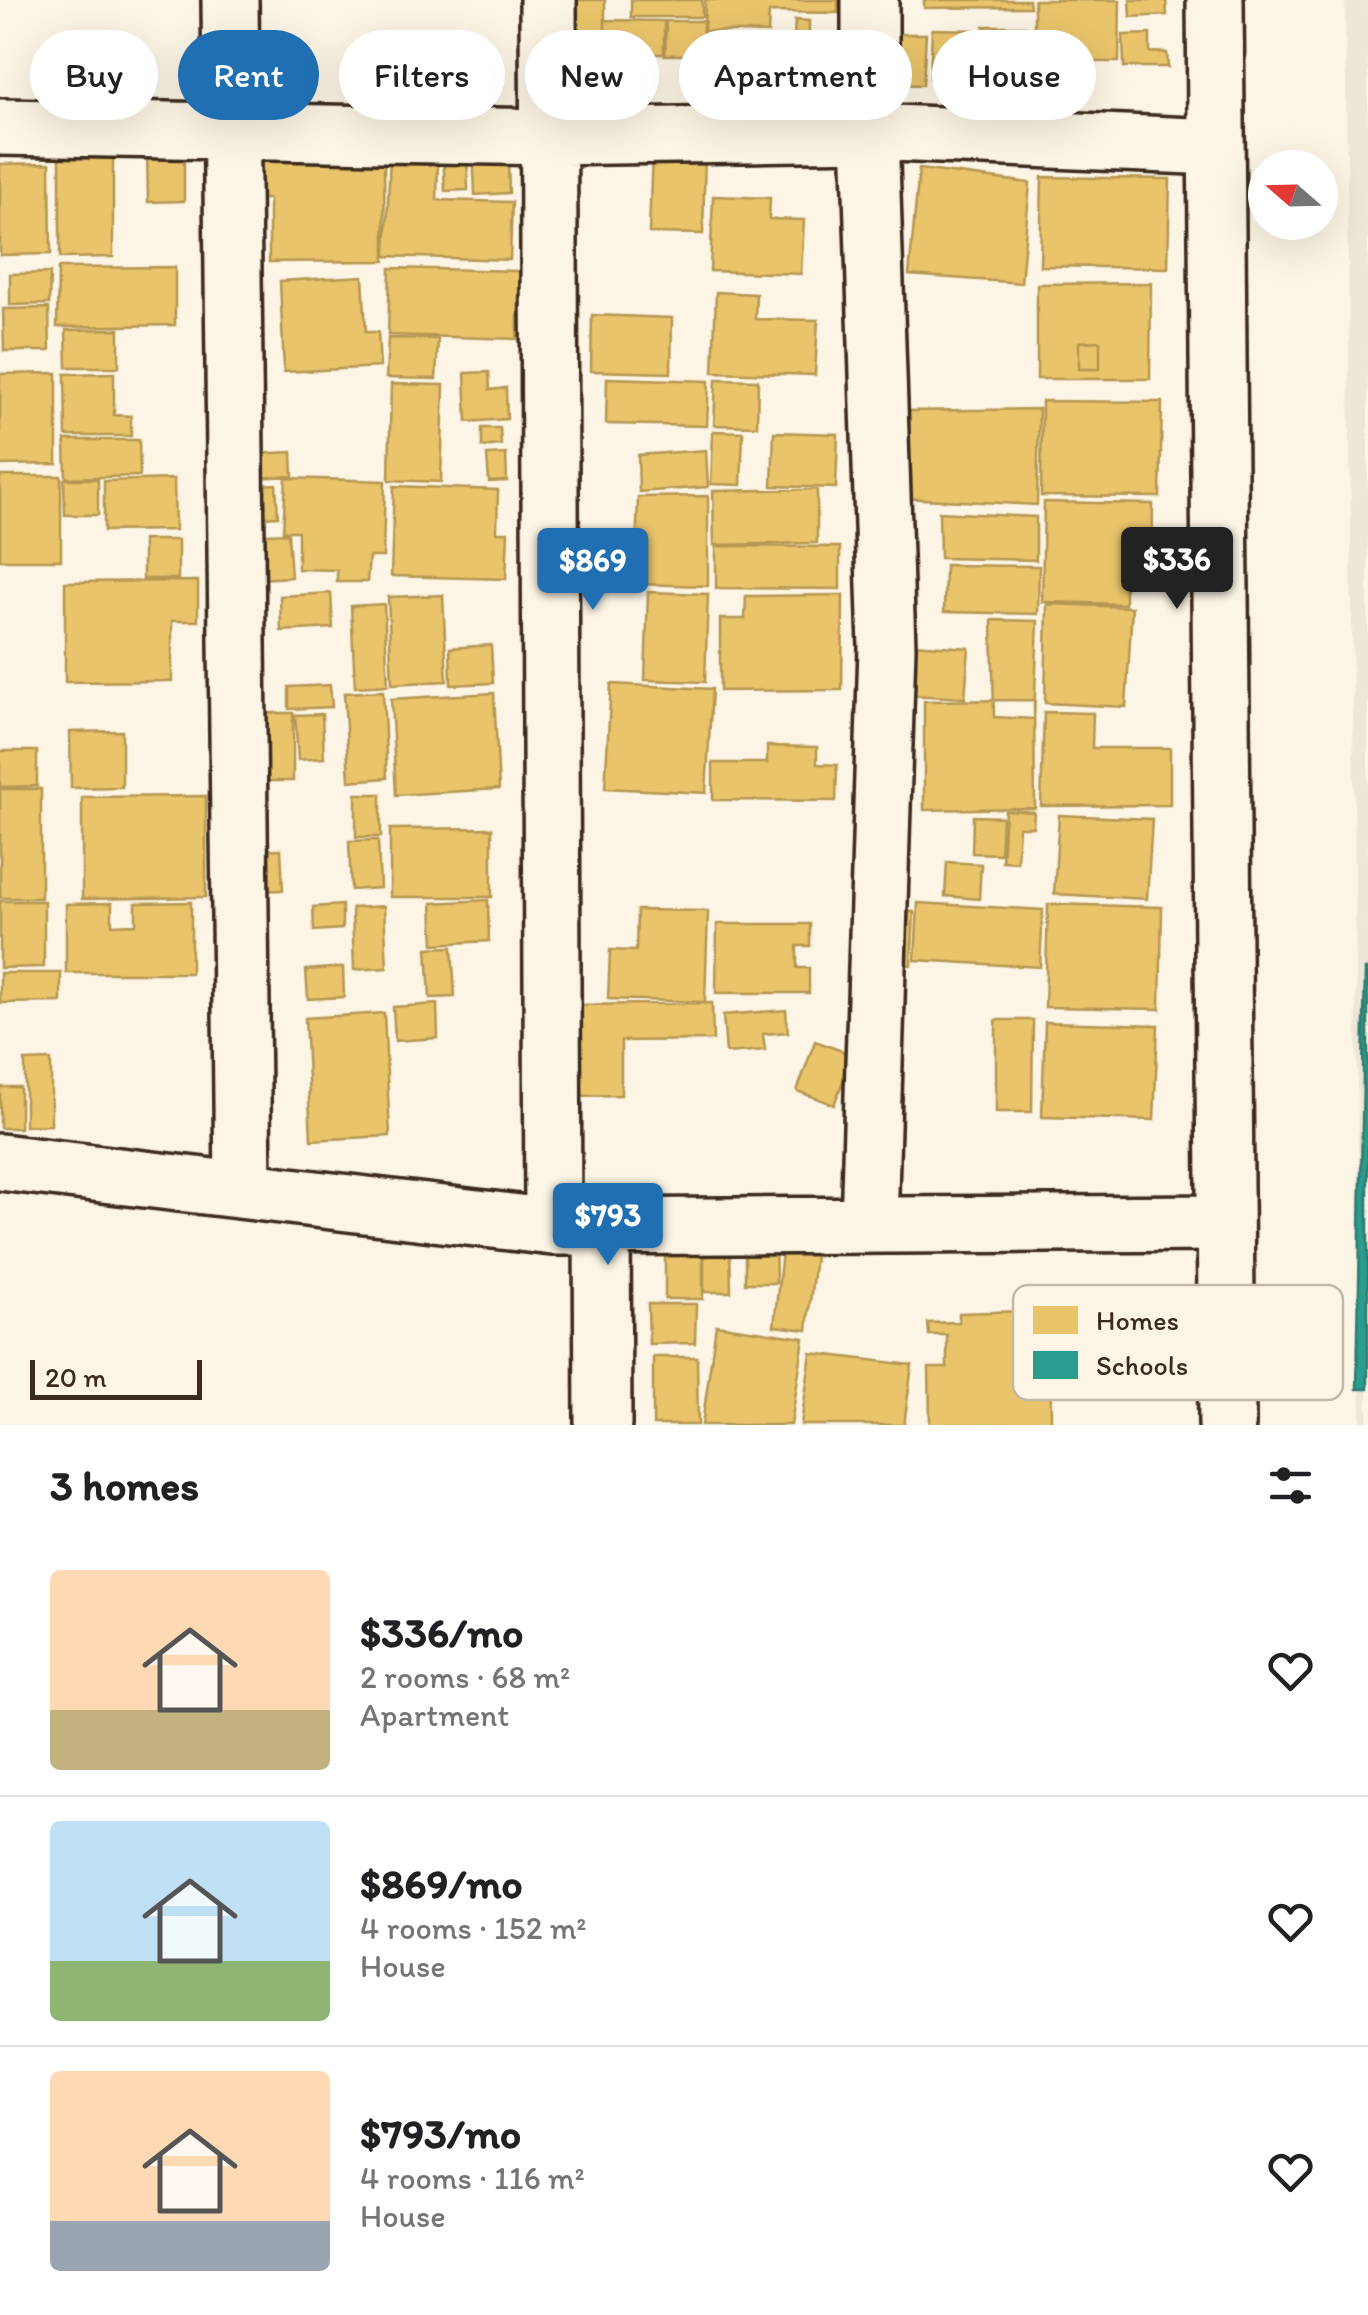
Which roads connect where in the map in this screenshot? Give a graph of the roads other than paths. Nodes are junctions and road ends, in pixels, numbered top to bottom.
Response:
1 (230, 0) edge
2 (548, 0) edge
3 (870, 0) edge
4 (1215, 0) edge
5 (0, 127) edge
6 (231, 131) junction
7 (870, 132) junction
8 (549, 136) junction
9 (1216, 147) junction
10 (0, 1162) edge
11 (243, 1190) junction
12 (1225, 1222) junction
13 (870, 1224) junction
14 (578, 1226) junction
15 (1226, 1285) edge
16 (1227, 1400) edge
17 (603, 1425) edge
18 (1227, 1425) edge

1 - 6 street
2 - 8 street
3 - 7 street
4 - 9 street
5 - 6 street
6 - 8 street
6 - 11 street
7 - 8 street
7 - 9 street
7 - 13 street
8 - 14 street
9 - 12 street
10 - 11 street
11 - 14 street
12 - 13 street
12 - 15 street
13 - 14 street
14 - 17 street
16 - 18 street

